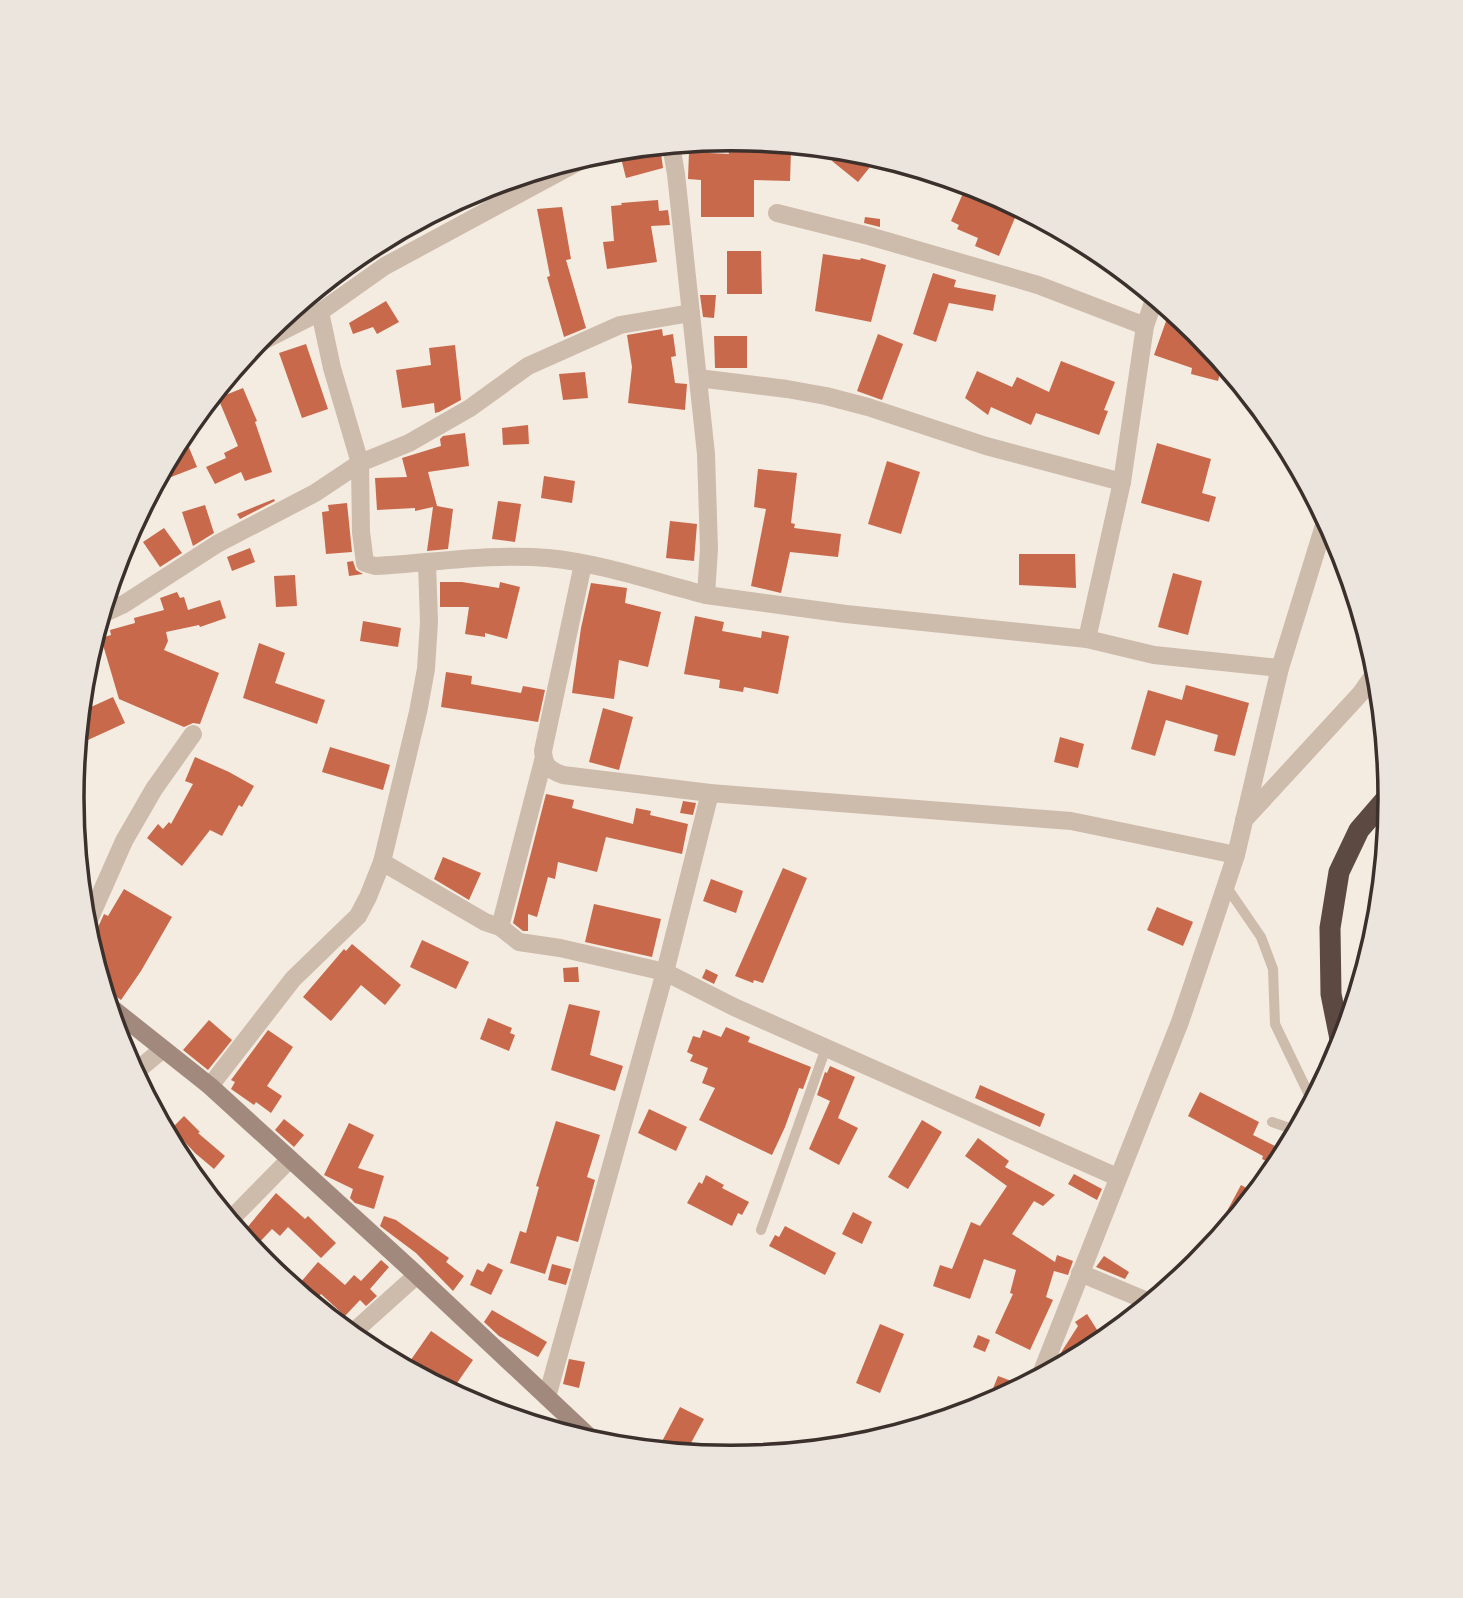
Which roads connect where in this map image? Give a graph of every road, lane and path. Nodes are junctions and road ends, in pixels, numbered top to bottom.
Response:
1 (672, 155) edge
2 (546, 179) edge
3 (777, 213) dead end
4 (1152, 307) edge
5 (320, 312) junction
6 (691, 313) junction
7 (1145, 326) junction
8 (287, 329) edge
9 (698, 378) junction
10 (360, 463) junction
11 (1122, 482) junction
12 (1322, 533) edge
13 (426, 563) junction
14 (583, 564) junction
15 (706, 595) junction
16 (112, 609) edge
17 (1087, 639) junction
18 (1280, 668) junction
19 (1368, 683) edge
20 (193, 734) dead end
21 (543, 761) junction
22 (710, 793) junction
23 (1379, 807) edge
24 (1243, 821) junction
25 (1236, 855) junction
26 (382, 862) junction
27 (1226, 886) junction
28 (94, 909) edge
29 (500, 927) junction
30 (665, 972) junction
31 (121, 1016) edge
32 (1338, 1027) edge
33 (826, 1048) junction
34 (163, 1049) junction
35 (142, 1066) edge
36 (210, 1086) junction
37 (1308, 1093) edge
38 (1272, 1122) dead end
39 (1289, 1128) edge
40 (290, 1159) junction
41 (1117, 1177) junction
42 (236, 1215) edge
43 (761, 1230) dead end
44 (1080, 1273) junction
45 (417, 1275) junction
46 (1143, 1299) edge
47 (358, 1328) edge
48 (1044, 1366) edge
49 (547, 1397) junction
50 (580, 1428) edge

1 - 6 street
2 - 5 street
3 - 7 street
4 - 7 street
5 - 8 street
5 - 10 street
6 - 9 street
6 - 10 street
7 - 11 street
9 - 11 street
9 - 15 street
10 - 13 street
10 - 16 street
11 - 17 street
12 - 18 street
13 - 14 street
13 - 26 street
14 - 15 street
14 - 21 street
15 - 17 street
17 - 18 street
18 - 24 street
19 - 24 street
20 - 28 street
21 - 22 street
21 - 29 street
22 - 25 street
22 - 30 street
23 - 32 highway
24 - 25 street
25 - 27 street
26 - 29 street
26 - 36 street
27 - 37 lane
27 - 41 street
29 - 30 street
30 - 33 street
30 - 49 street
31 - 34 street
33 - 41 street
33 - 43 lane
34 - 35 street
34 - 36 street
36 - 40 street
38 - 39 lane
40 - 42 street
40 - 45 street
41 - 44 street
44 - 46 street
44 - 48 street
45 - 47 street
45 - 49 street
49 - 50 street

